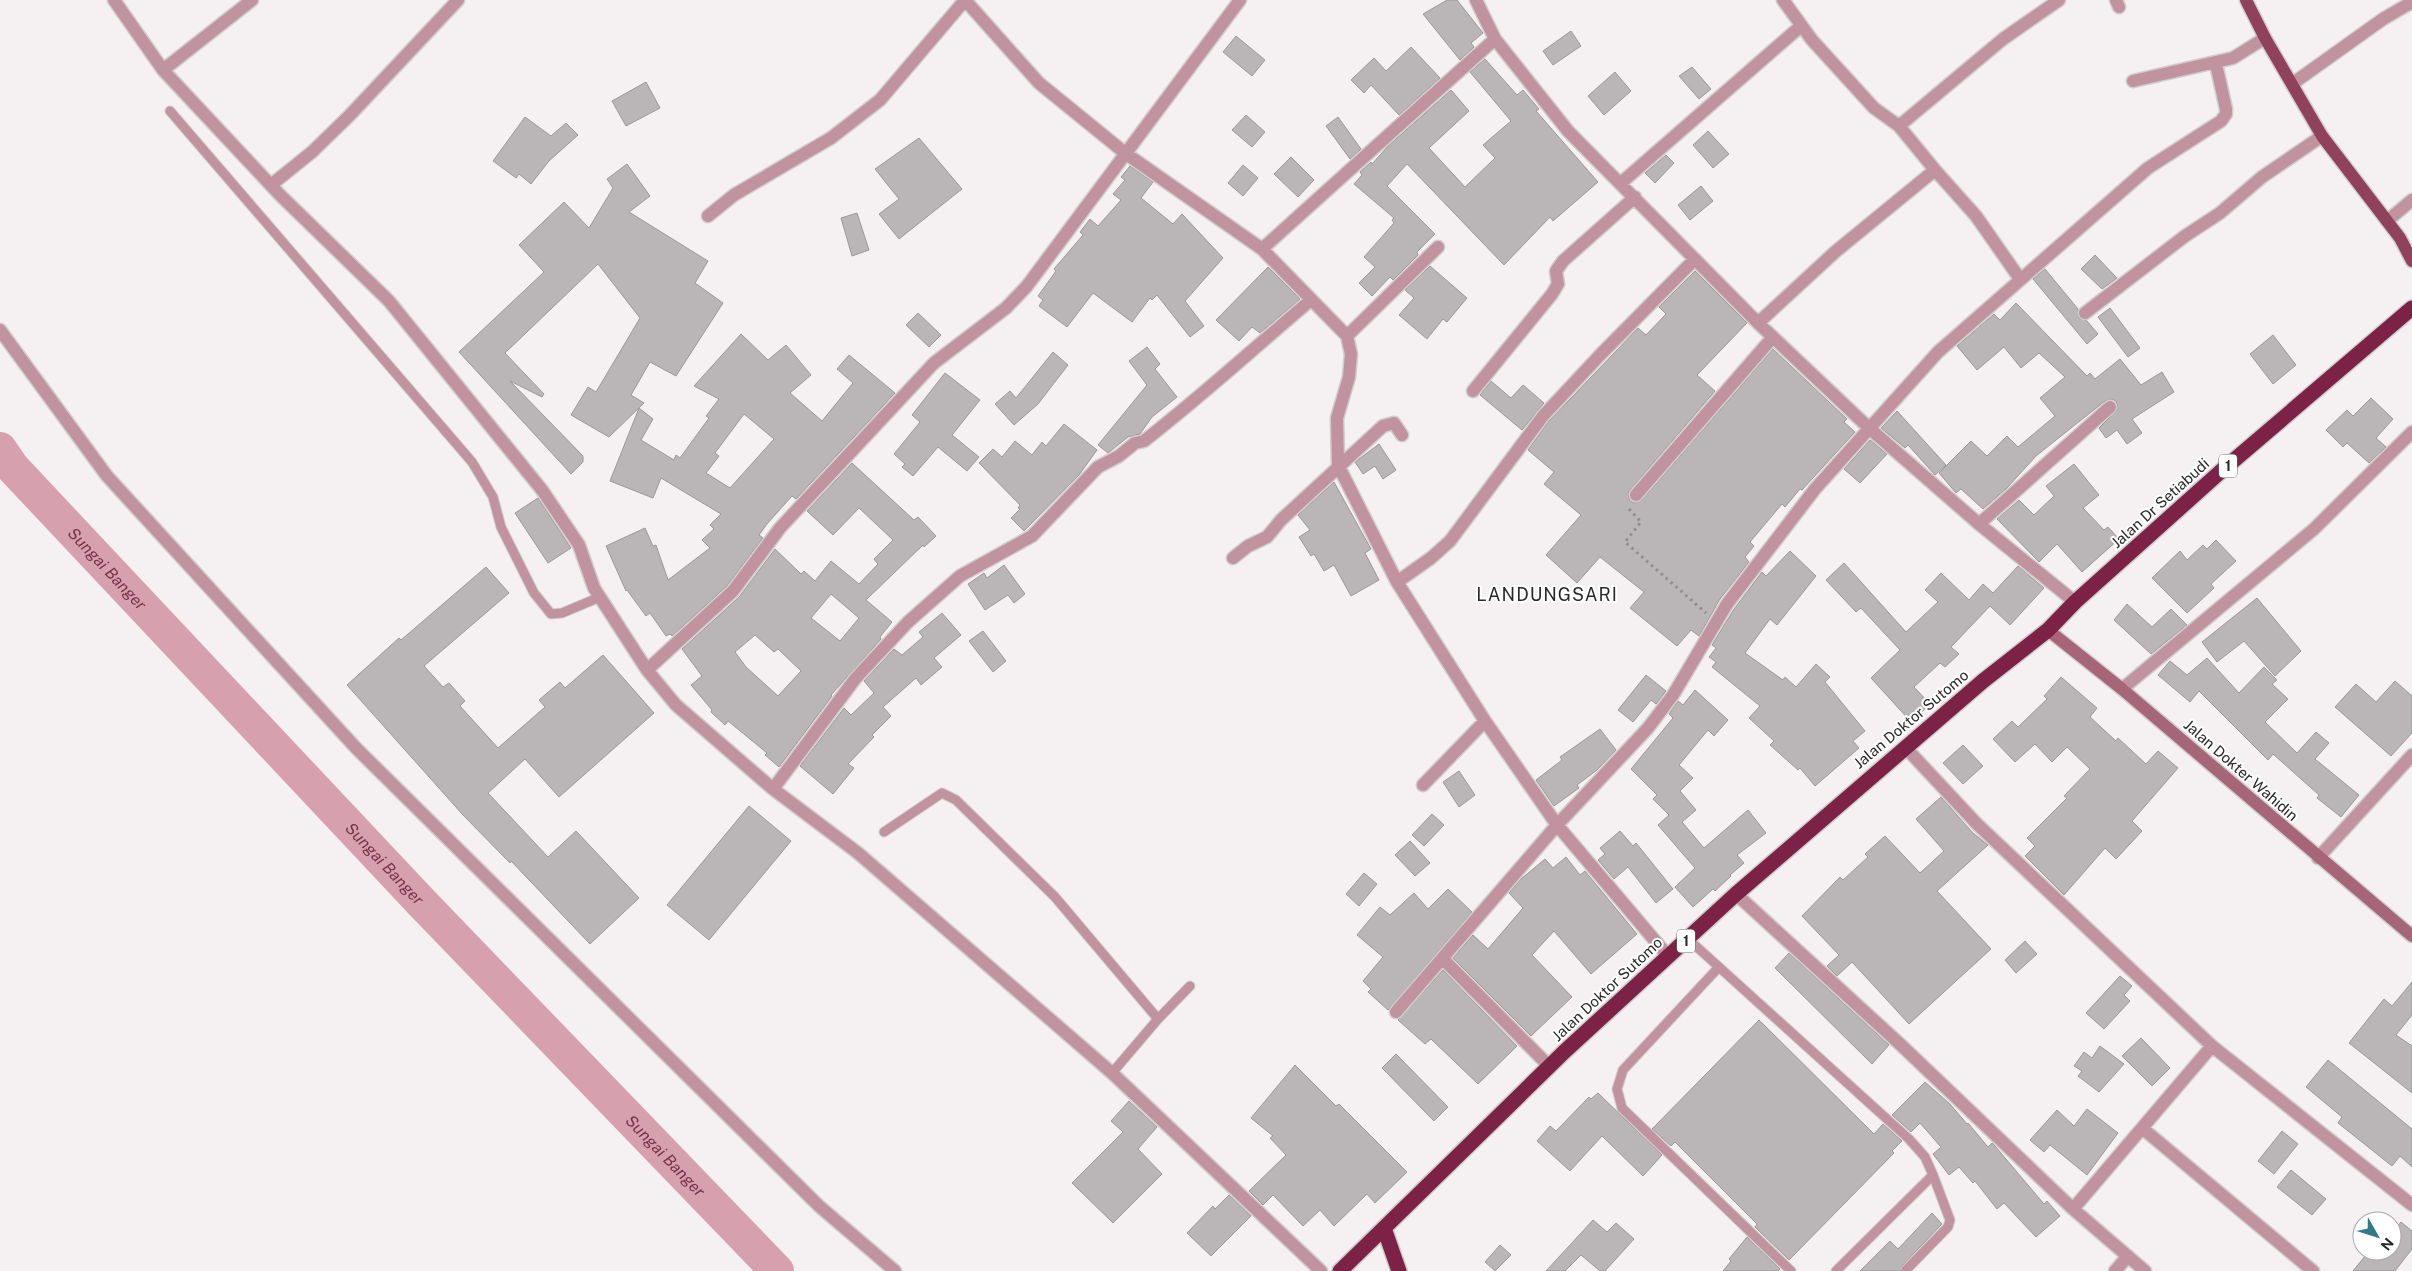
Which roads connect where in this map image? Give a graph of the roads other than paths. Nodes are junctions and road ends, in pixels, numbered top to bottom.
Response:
1 (114, 0) edge
2 (252, 0) edge
3 (458, 0) edge
4 (965, 0) edge
5 (1240, 0) edge
6 (1476, 0) edge
7 (1783, 0) edge
8 (2059, 0) edge
9 (2246, 0) edge
10 (2412, 2) edge
11 (1802, 26) junction
12 (2265, 38) junction
13 (1494, 39) junction
14 (2216, 64) junction
15 (163, 70) junction
16 (2132, 81) dead end
17 (2292, 84) junction
18 (170, 112) dead end
19 (1899, 126) junction
20 (2322, 136) junction
21 (1125, 153) junction
22 (1934, 170) junction
23 (1621, 183) junction
24 (271, 185) junction
25 (1634, 197) junction
26 (2412, 200) edge
27 (708, 216) dead end
28 (2387, 221) junction
29 (2400, 238) junction
30 (1438, 247) dead end
31 (2412, 247) edge
32 (1262, 248) junction
33 (1695, 260) junction
34 (2412, 261) edge
35 (2020, 279) junction
36 (1311, 300) junction
37 (2412, 308) edge
38 (2086, 313) dead end
39 (1758, 323) junction
40 (0, 330) edge
41 (1347, 336) junction
42 (1772, 337) junction
43 (1473, 391) dead end
44 (2110, 406) dead end
45 (1869, 428) junction
46 (2412, 432) edge
47 (1402, 435) dead end
48 (1338, 465) junction
49 (1636, 495) road end
50 (1979, 524) junction
51 (1233, 558) dead end
52 (1397, 582) junction
53 (600, 597) junction
54 (2075, 602) junction
55 (2048, 630) junction
56 (647, 670) junction
57 (2122, 689) junction
58 (1485, 721) junction
59 (1905, 747) junction
60 (2412, 755) edge
61 (1423, 785) dead end
62 (774, 789) junction
63 (1558, 825) junction
64 (884, 832) dead end
65 (2318, 858) junction
66 (1736, 894) junction
67 (2412, 936) edge
68 (1688, 939) junction
69 (1668, 956) junction
70 (1443, 959) junction
71 (1718, 968) junction
72 (1190, 986) dead end
73 (1396, 1012) dead end
74 (1158, 1018) junction
75 (2212, 1046) junction
76 (1550, 1066) junction
77 (1112, 1073) junction
78 (2142, 1128) junction
79 (1933, 1174) junction
80 (2412, 1205) edge
81 (2073, 1209) junction
82 (1384, 1228) junction
83 (2128, 1256) junction
84 (895, 1271) edge
85 (1320, 1271) edge
86 (1340, 1271) edge
87 (1398, 1271) edge
88 (1791, 1271) edge
89 (1836, 1271) edge
90 (1905, 1271) edge
91 (2115, 1271) edge
92 (2145, 1271) edge
93 (2314, 1271) edge

1 - 15 street
2 - 15 street
3 - 24 street
4 - 21 street
4 - 27 street
5 - 21 street
6 - 13 street
7 - 11 street
8 - 19 street
9 - 12 main road
10 - 17 street
11 - 19 street
11 - 23 street
12 - 14 street
12 - 17 main road
13 - 23 street
13 - 32 street
14 - 16 street
14 - 35 street
15 - 24 street
17 - 20 main road
18 - 53 lane
19 - 22 street
20 - 28 main road
20 - 38 street
21 - 32 street
21 - 56 street
22 - 35 street
22 - 39 street
23 - 25 street
24 - 53 street
25 - 33 street
25 - 43 street
26 - 28 street
28 - 29 main road
29 - 31 main road
29 - 34 main road
30 - 41 street
32 - 36 street
33 - 39 street
33 - 52 street
35 - 45 street
36 - 41 street
36 - 62 street
37 - 54 highway, Jalan Dr Setiabudi / 1
39 - 42 street
40 - 84 street
41 - 48 street
42 - 45 street
42 - 49 street
44 - 50 street
45 - 50 street
45 - 63 street
46 - 57 street
47 - 48 street
48 - 51 street
48 - 52 street
50 - 54 street
52 - 58 street
53 - 56 street
54 - 55 highway, Jalan Dr Setiabudi / 1
55 - 57 street, Jalan Dokter Wahidin
55 - 59 highway, Jalan Doktor Sutomo / 1
56 - 62 street
57 - 65 street, Jalan Dokter Wahidin
58 - 61 street
58 - 63 street
59 - 66 highway, Jalan Doktor Sutomo / 1
59 - 75 street
60 - 65 street
62 - 77 street
63 - 69 street
63 - 70 street
64 - 74 lane
65 - 67 street, Jalan Dokter Wahidin
66 - 68 highway, Jalan Doktor Sutomo / 1
66 - 81 street
68 - 69 highway, Jalan Doktor Sutomo / 1
68 - 71 lane
69 - 76 highway, Jalan Doktor Sutomo / 1
70 - 73 street
70 - 76 street
71 - 79 lane
71 - 88 lane
72 - 74 lane
74 - 77 lane
75 - 78 street
75 - 80 street
76 - 82 highway, Jalan Doktor Sutomo / 1
77 - 85 street
78 - 81 street
78 - 93 street
79 - 89 lane
79 - 90 lane
81 - 83 street
82 - 86 highway, Jalan Doktor Sutomo / 1
82 - 87 highway
83 - 91 street
83 - 92 street

